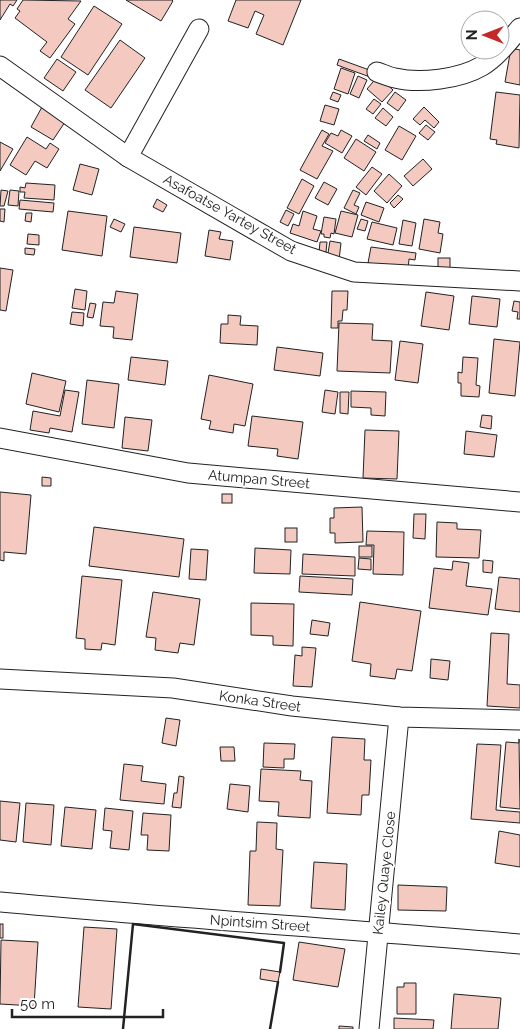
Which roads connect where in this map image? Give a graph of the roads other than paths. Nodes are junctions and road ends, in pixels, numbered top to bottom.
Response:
1 (520, 28) edge
2 (200, 29) dead end
3 (0, 66) edge
4 (377, 72) dead end
5 (128, 157) junction
6 (520, 281) edge
7 (0, 438) edge
8 (520, 502) edge
9 (0, 679) edge
10 (399, 717) junction
11 (520, 720) edge
12 (0, 902) edge
13 (378, 931) junction
14 (520, 944) edge
15 (369, 1029) edge

1 - 4 street
2 - 5 street
3 - 5 street, Asafoatse Yartey Street
5 - 6 street, Asafoatse Yartey Street
7 - 8 street, Atumpan Street
9 - 10 street, Konka Street
10 - 11 street, Konka Street
10 - 13 street, Kailey Quaye Close
12 - 13 street, Npintsim Street
13 - 14 street, Npintsim Street
13 - 15 street, Kailey Quaye Close

